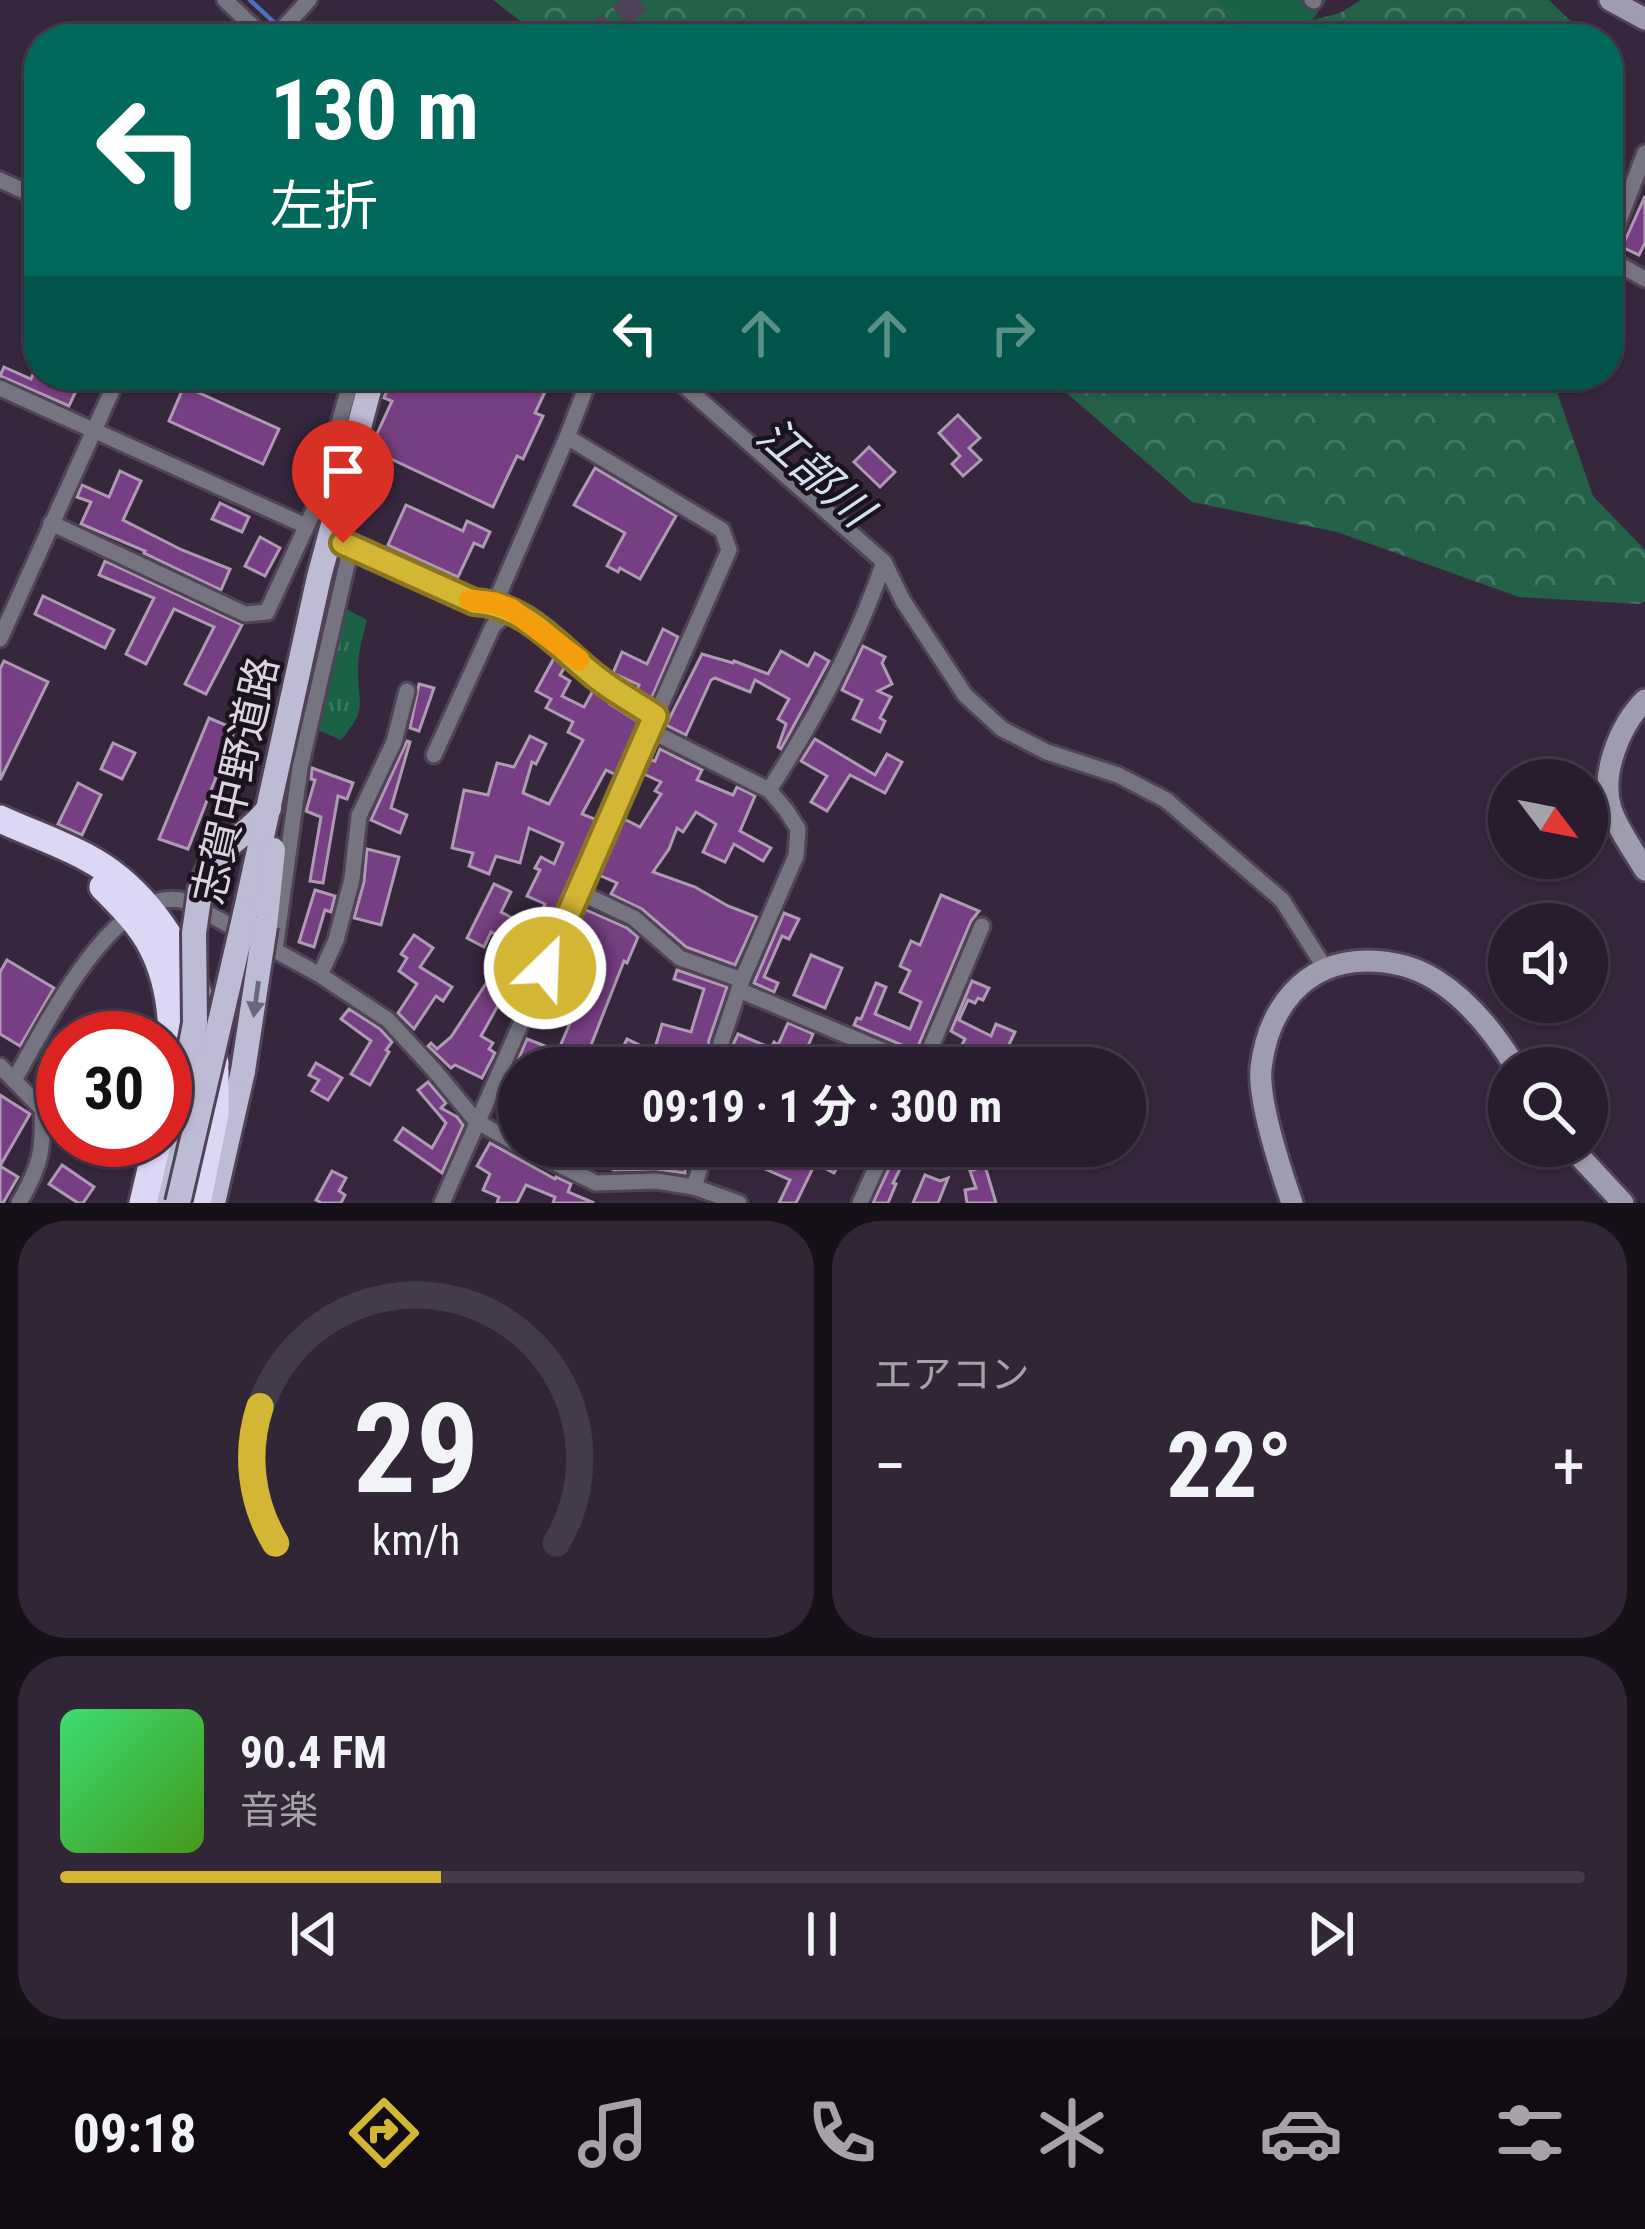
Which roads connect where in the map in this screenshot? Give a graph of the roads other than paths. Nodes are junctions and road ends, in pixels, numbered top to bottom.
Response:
1 (225, 0) edge
2 (309, 0) edge
3 (1610, 0) edge
4 (1645, 19) edge
5 (253, 24) edge
6 (285, 24) edge
7 (1645, 153) edge
8 (1623, 210) edge
9 (0, 388) edge
10 (113, 390) edge
11 (349, 390) edge
12 (369, 390) edge
13 (585, 390) edge
14 (689, 390) edge
15 (96, 430) junction
16 (567, 437) junction
17 (51, 523) junction
18 (306, 526) junction
19 (884, 562) junction
20 (503, 606) junction
21 (0, 639) edge
22 (407, 691) dead end
23 (1645, 700) edge
24 (652, 723) junction
25 (434, 755) dead end
26 (282, 758) junction
27 (769, 790) junction
28 (269, 808) junction
29 (8, 822) edge
30 (1645, 870) edge
31 (579, 892) junction
32 (138, 911) junction
33 (255, 920) junction
34 (982, 926) dead end
35 (275, 950) junction
36 (1324, 968) junction
37 (320, 975) junction
38 (740, 985) junction
39 (169, 1011) edge
40 (207, 1021) junction
41 (192, 1025) edge
42 (192, 1034) edge
43 (721, 1047) edge
44 (878, 1047) edge
45 (931, 1047) edge
46 (1503, 1047) edge
47 (0, 1066) edge
48 (14, 1080) junction
49 (476, 1121) junction
50 (498, 1134) edge
51 (152, 1167) edge
52 (163, 1167) edge
53 (556, 1167) edge
54 (700, 1167) edge
55 (876, 1167) edge
56 (1590, 1167) edge
57 (694, 1187) junction
58 (598, 1192) edge
59 (20, 1203) edge
60 (143, 1203) edge
61 (158, 1203) edge
62 (178, 1203) edge
63 (197, 1203) edge
64 (212, 1203) edge
65 (442, 1203) edge
66 (739, 1203) edge
67 (860, 1203) edge
68 (1292, 1203) edge
69 (1623, 1203) edge

1 - 5 street
2 - 6 street
3 - 4 street
7 - 8 street
9 - 15 street
10 - 15 street
11 - 18 street
12 - 26 main road, 志賀中野道路
13 - 16 street
14 - 19 street
15 - 17 street
15 - 18 street
16 - 20 street
16 - 24 street
17 - 18 street
17 - 21 street
19 - 27 street
19 - 36 street
20 - 24 street
20 - 25 street
20 - 35 street
22 - 37 street
23 - 30 street
24 - 27 street
24 - 31 street
26 - 28 main road, 志賀中野道路
26 - 33 main road
27 - 38 street
28 - 33 main road, 志賀中野道路
28 - 42 main road, bridge
29 - 32 highway
31 - 38 street
31 - 49 street
32 - 35 street
32 - 39 highway
32 - 40 highway
32 - 48 street
33 - 62 main road, 志賀中野道路, bridge
33 -> 64 main road, bridge
34 - 45 street
35 - 37 street
36 - 46 street
36 - 68 street
37 - 49 street
38 - 43 street
38 - 44 street
40 - 41 highway
40 - 63 highway
47 - 48 street
48 - 59 street
49 - 50 street
49 - 65 street
51 - 60 highway
52 - 61 main road
53 - 58 street
54 - 57 street
55 - 67 street
56 - 69 street
57 - 58 street
57 - 66 street

